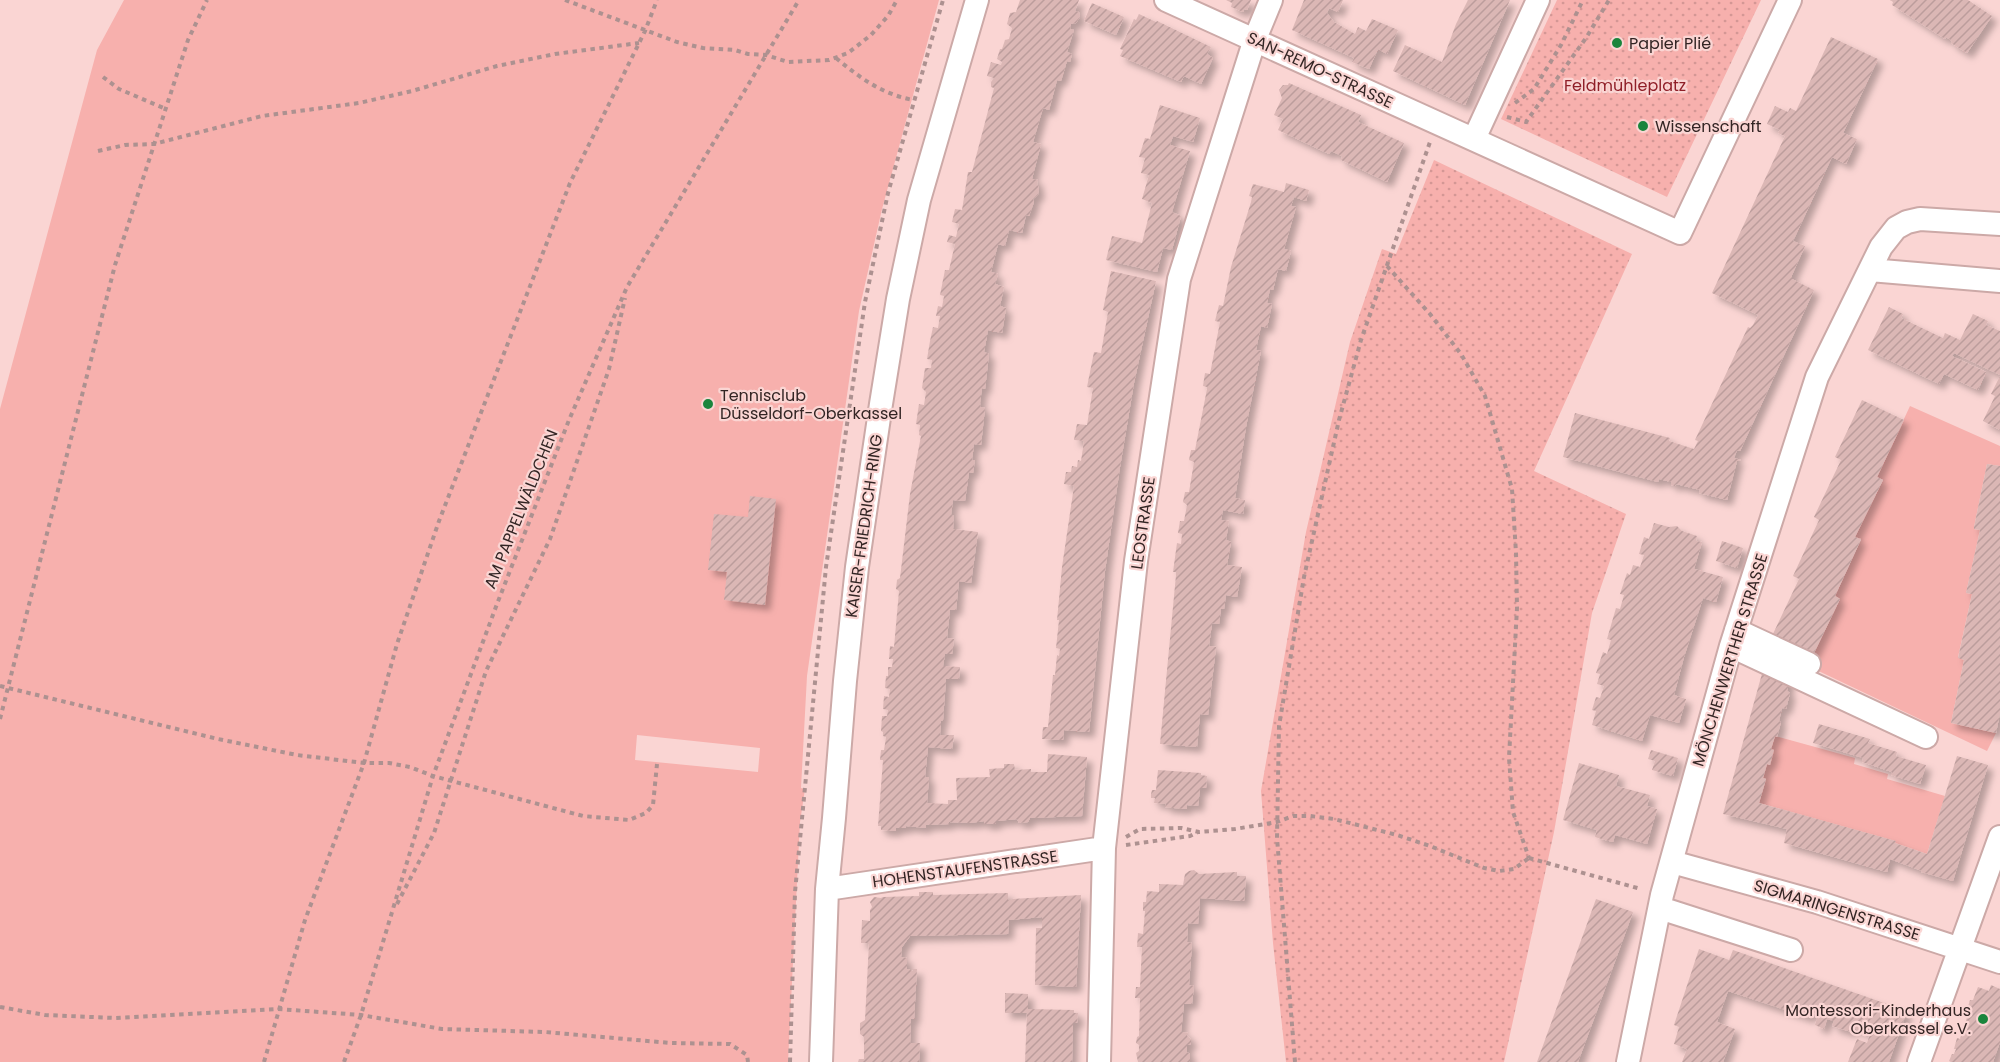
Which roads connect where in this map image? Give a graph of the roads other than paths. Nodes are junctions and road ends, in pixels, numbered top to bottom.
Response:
1 (978, 0) edge
2 (1166, 0) edge
3 (1271, 0) edge
4 (1538, 0) edge
5 (1790, 0) edge
6 (1255, 39) junction
7 (1474, 140) junction
8 (2000, 224) edge
9 (1870, 270) junction
10 (2000, 281) edge
11 (1734, 638) junction
12 (1809, 664) dead end
13 (1926, 737) dead end
14 (2000, 837) edge
15 (1104, 848) junction
16 (1672, 862) junction
17 (827, 889) junction
18 (1660, 908) junction
19 (1959, 947) junction
20 (1791, 950) dead end
21 (2000, 962) edge
22 (821, 1062) edge
23 (1099, 1062) edge
24 (1628, 1062) edge
25 (1919, 1062) edge

1 - 17 street, KAISER-FRIEDRICH-RING
2 - 6 street, SAN-REMO-STRASSE
3 - 6 street, LEOSTRASSE
4 - 7 street
5 - 7 street
6 - 7 street, SAN-REMO-STRASSE
6 - 15 street, LEOSTRASSE
8 - 9 street, MÖNCHENWERTHER STRASSE
9 - 10 street
9 - 11 street, MÖNCHENWERTHER STRASSE
11 - 12 street
11 - 13 street
11 - 16 street, MÖNCHENWERTHER STRASSE
14 - 19 street
15 - 17 street, HOHENSTAUFENSTRASSE
15 - 23 street, LEOSTRASSE
16 - 18 street, MÖNCHENWERTHER STRASSE
16 - 19 street, SIGMARINGENSTRASSE
17 - 22 street, KAISER-FRIEDRICH-RING
18 - 20 street
18 - 24 street, MÖNCHENWERTHER STRASSE
19 - 21 street, SIGMARINGENSTRASSE
19 - 25 street

